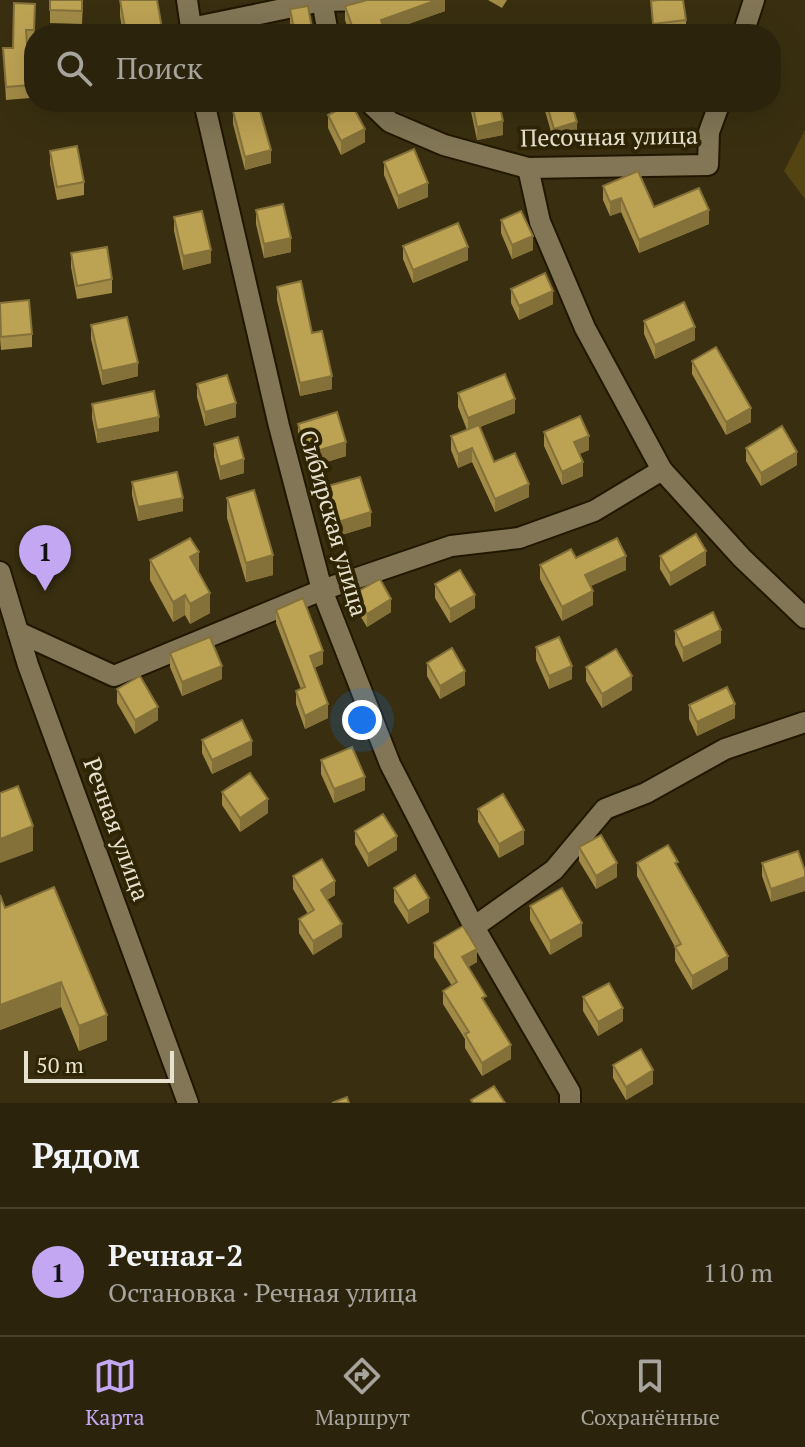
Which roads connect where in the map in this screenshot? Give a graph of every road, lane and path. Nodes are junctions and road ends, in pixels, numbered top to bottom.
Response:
1 (187, 0) edge
2 (322, 0) edge
3 (369, 0) edge
4 (754, 0) edge
5 (191, 24) edge
6 (221, 24) edge
7 (326, 24) edge
8 (746, 24) edge
9 (206, 112) edge
10 (380, 112) edge
11 (716, 112) edge
12 (528, 168) junction
13 (662, 470) junction
14 (0, 572) edge
15 (322, 590) junction
16 (805, 618) edge
17 (18, 632) junction
18 (805, 722) edge
19 (474, 927) junction
20 (188, 1103) edge
21 (570, 1103) edge

1 - 5 street
2 - 3 street
2 - 6 street
2 - 7 street
4 - 8 street
9 - 15 street, Сибирская улица
10 - 12 street, Песочная улица
11 - 12 street, Песочная улица
12 - 13 street
13 - 15 street
13 - 16 street
14 - 17 street, Речная улица
15 - 17 street
15 - 19 street, Сибирская улица
17 - 20 street, Речная улица
18 - 19 street
19 - 21 street, Сибирская улица

